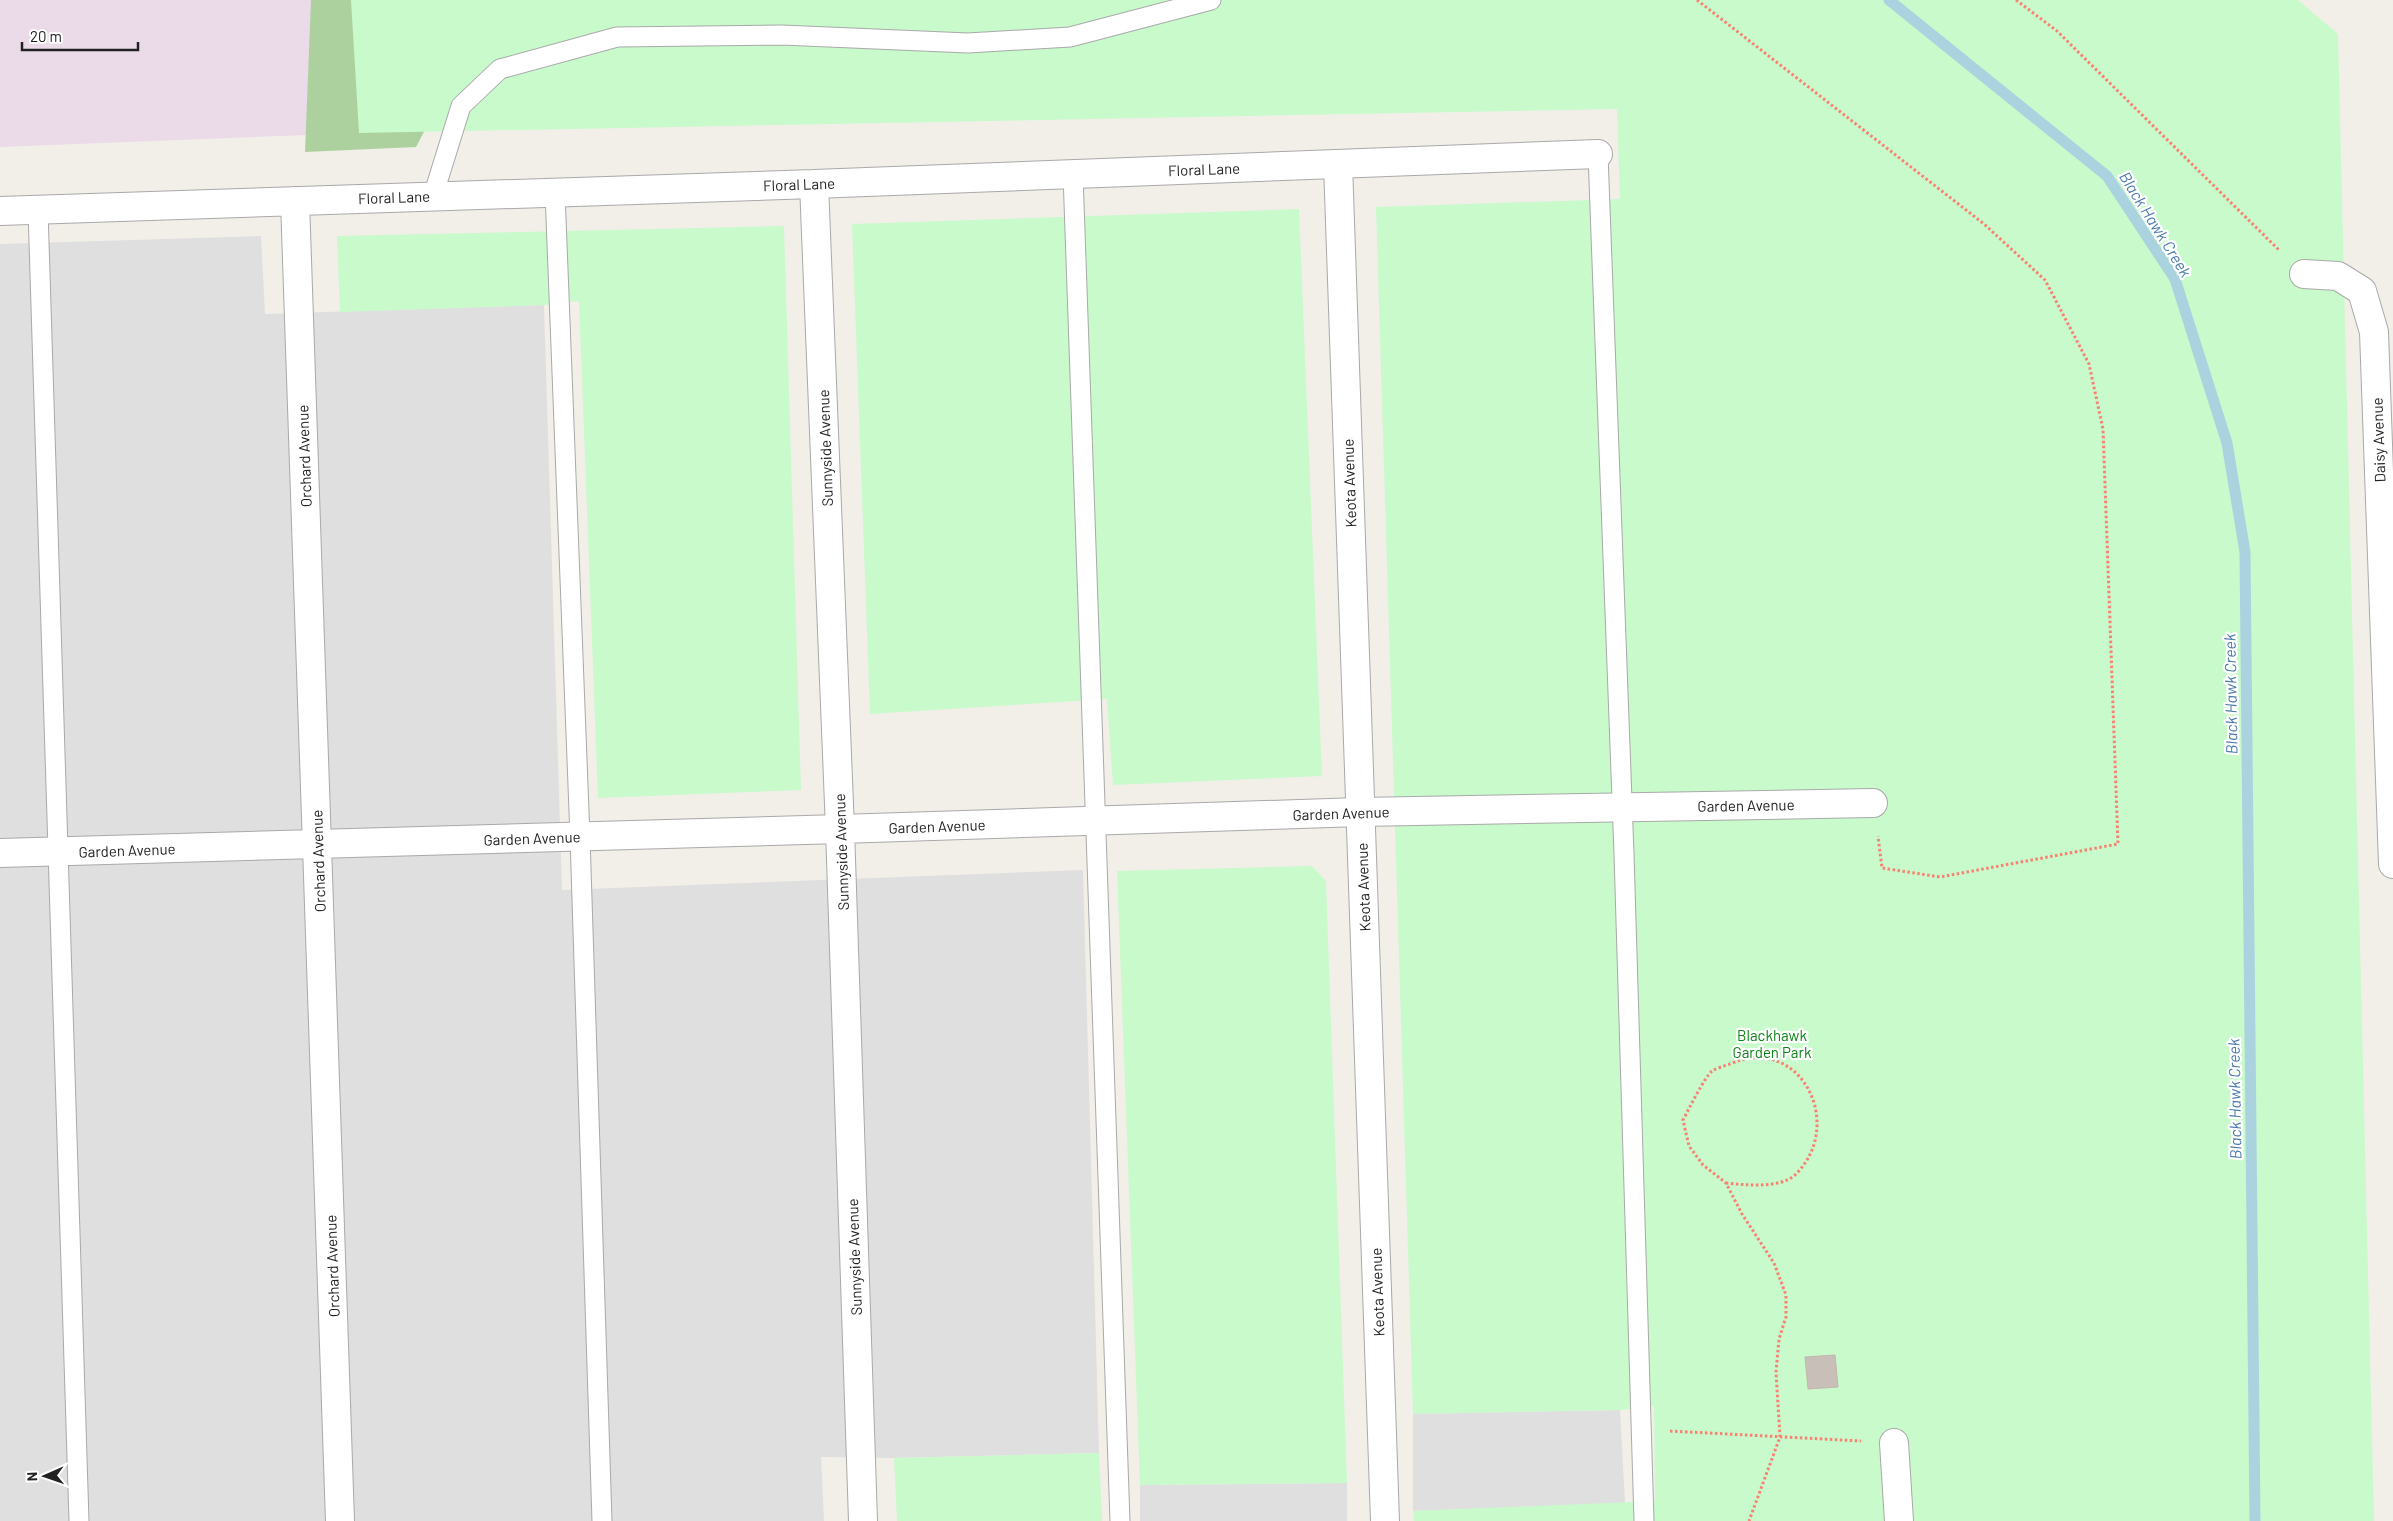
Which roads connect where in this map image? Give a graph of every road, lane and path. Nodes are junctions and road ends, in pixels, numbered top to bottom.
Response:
1 (1211, 0) edge
2 (1697, 0) edge
3 (2016, 0) edge
4 (1598, 154) joint
5 (1338, 164) junction
6 (1072, 174) junction
7 (814, 184) junction
8 (556, 192) junction
9 (433, 196) junction
10 (295, 201) junction
11 (38, 210) junction
12 (0, 211) edge
13 (2304, 274) joint
14 (1873, 803) joint
15 (1622, 808) junction
16 (1360, 812) junction
17 (1097, 821) junction
18 (840, 829) junction
19 (580, 837) junction
20 (317, 844) junction
21 (60, 852) junction
22 (0, 853) edge
23 (2393, 864) edge
24 (1726, 1183) junction
25 (1641, 1429) junction
26 (1780, 1437) junction
27 (1894, 1443) joint
28 (79, 1521) edge
29 (340, 1521) edge
30 (602, 1521) edge
31 (863, 1521) edge
32 (1120, 1521) edge
33 (1385, 1521) edge
34 (1644, 1521) edge
35 (1749, 1521) edge
36 (1899, 1521) edge

1 - 9 lane
2 - 14 path
3 - 13 path
4 - 5 street, Floral Lane
4 - 15 lane
5 - 6 street, Floral Lane
5 - 16 street, Keota Avenue
6 - 7 street, Floral Lane
6 - 17 lane
7 - 8 street, Floral Lane
7 - 18 street, Sunnyside Avenue
8 - 9 street, Floral Lane
8 - 19 lane
9 - 10 street, Floral Lane
10 - 11 street, Floral Lane
10 - 20 street, Orchard Avenue
11 - 12 street, Floral Lane
11 - 21 lane
13 - 23 street, Daisy Avenue
14 - 15 street, Garden Avenue
15 - 16 street, Garden Avenue
15 - 25 lane
16 - 17 street, Garden Avenue
16 - 33 street, Keota Avenue
17 - 18 street, Garden Avenue
17 - 32 lane
18 - 19 street, Garden Avenue
18 - 31 street, Sunnyside Avenue
19 - 20 street, Garden Avenue
19 - 30 lane
20 - 21 street, Garden Avenue
20 - 29 street, Orchard Avenue
21 - 22 street, Garden Avenue
21 - 28 lane
24 - 24 path
24 - 26 path
25 - 26 path
25 - 34 lane
26 - 27 path
26 - 35 path
27 - 36 street

